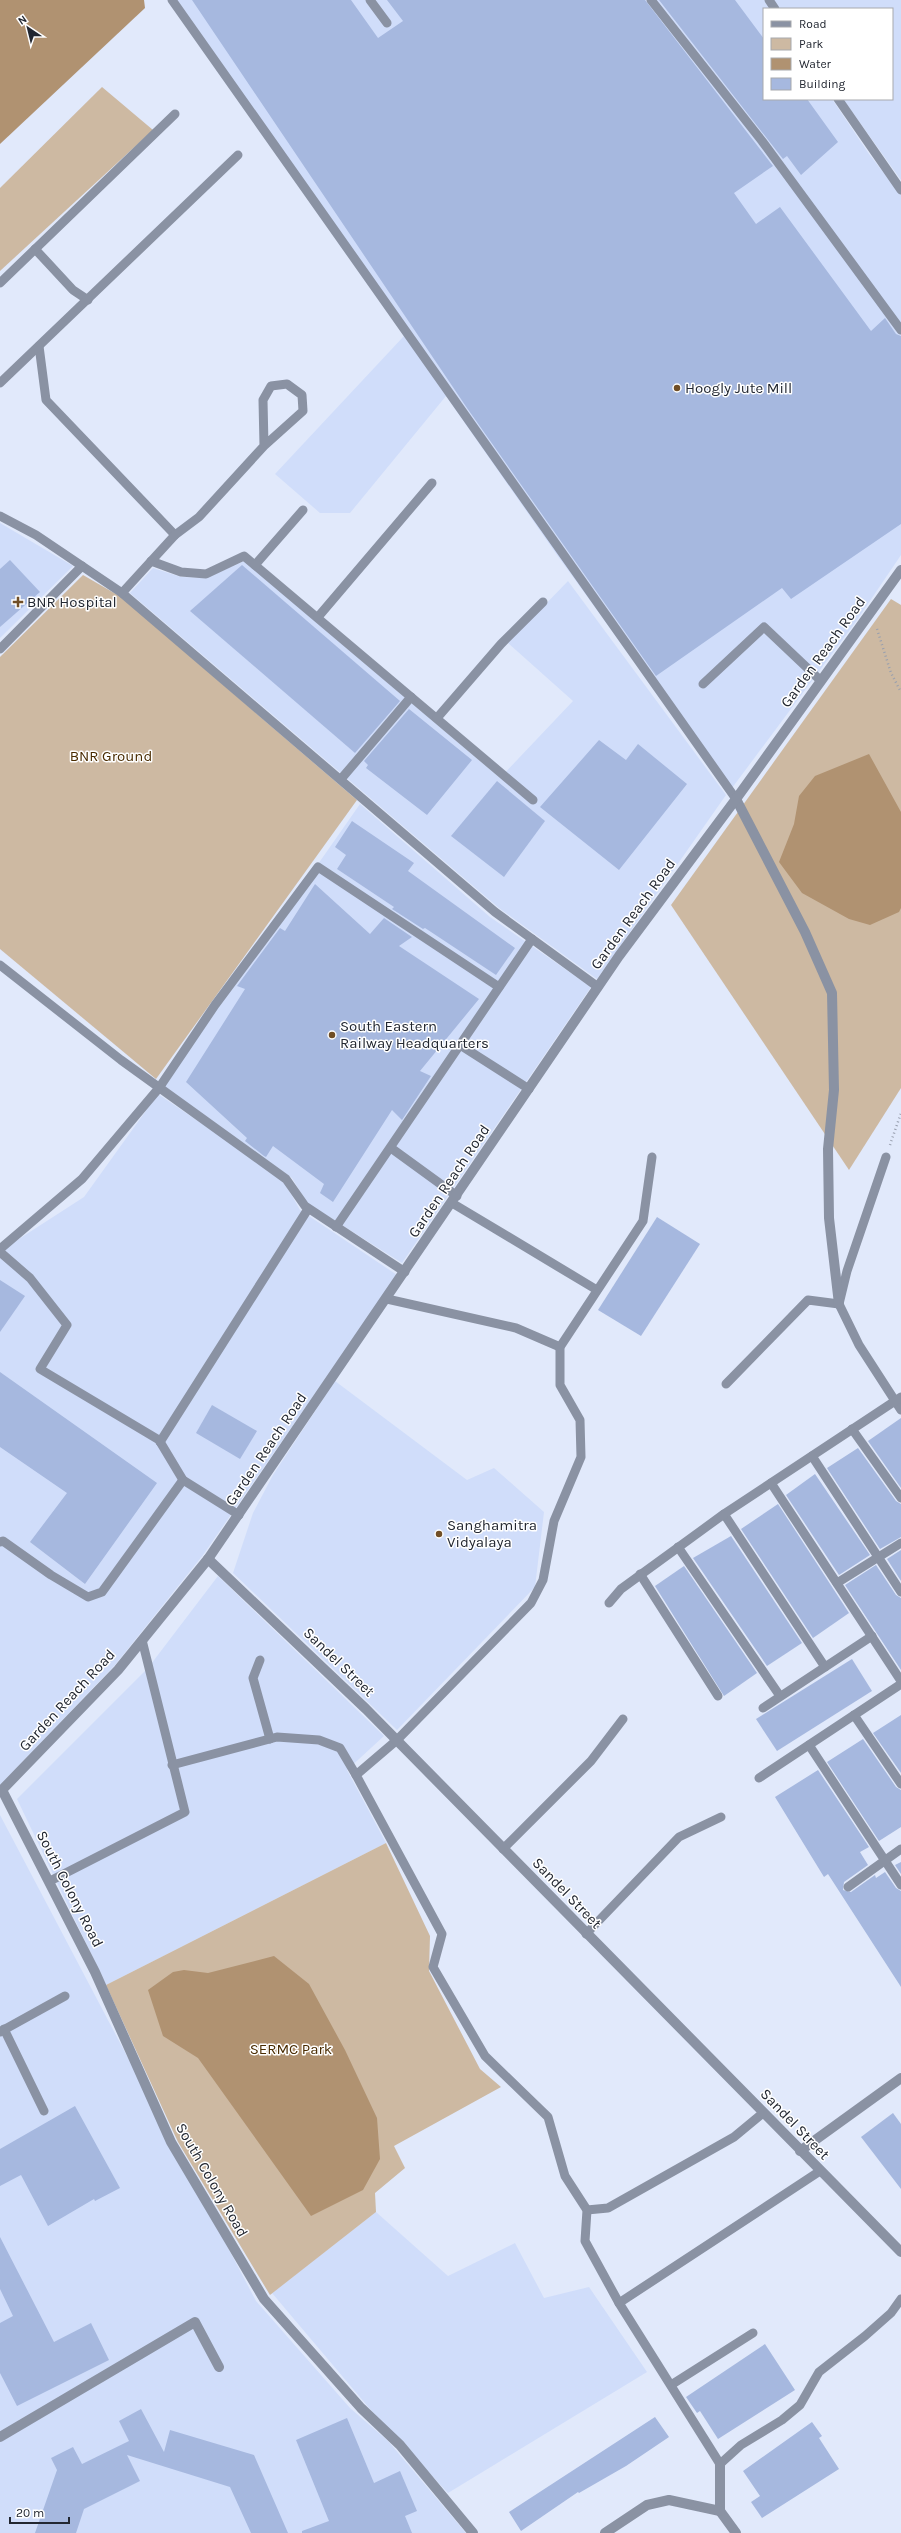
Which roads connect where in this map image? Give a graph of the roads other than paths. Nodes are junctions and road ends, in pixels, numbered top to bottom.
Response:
1 (172, 0) edge
2 (370, 0) edge
3 (651, 0) edge
4 (387, 23) dead end
5 (839, 100) edge
6 (175, 114) dead end
7 (238, 155) dead end
8 (901, 190) edge
9 (35, 249) junction
10 (0, 283) edge
11 (88, 300) junction
12 (901, 330) edge
13 (39, 346) junction
14 (0, 383) edge
15 (264, 446) junction
16 (432, 483) dead end
17 (303, 510) dead end
18 (0, 516) edge
19 (175, 535) junction
20 (151, 561) junction
21 (255, 565) junction
22 (82, 566) junction
23 (901, 570) edge
24 (122, 593) junction
25 (543, 602) dead end
26 (318, 617) junction
27 (0, 649) edge
28 (820, 680) junction
29 (703, 684) dead end
30 (411, 697) junction
31 (437, 718) junction
32 (341, 779) junction
33 (736, 799) junction
34 (533, 800) dead end
35 (532, 939) junction
36 (0, 965) edge
37 (499, 987) junction
38 (598, 987) junction
39 (460, 1045) junction
40 (159, 1088) junction
41 (529, 1089) junction
42 (391, 1148) junction
43 (652, 1157) dead end
44 (886, 1157) road end
45 (454, 1200) junction
46 (308, 1209) junction
47 (336, 1227) junction
48 (0, 1250) edge
49 (405, 1272) junction
50 (597, 1290) junction
51 (387, 1299) junction
52 (839, 1304) junction
53 (560, 1347) junction
54 (726, 1384) dead end
55 (898, 1399) edge
56 (901, 1410) edge
57 (852, 1429) junction
58 (160, 1442) junction
59 (812, 1456) junction
60 (183, 1480) junction
61 (771, 1483) junction
62 (901, 1498) edge
63 (724, 1514) junction
64 (238, 1515) junction
65 (0, 1542) edge
66 (901, 1543) edge
67 (678, 1547) junction
68 (878, 1557) junction
69 (208, 1559) junction
70 (640, 1574) junction
71 (837, 1583) junction
72 (901, 1592) edge
73 (609, 1603) dead end
74 (872, 1636) junction
75 (142, 1640) junction
76 (260, 1660) dead end
77 (825, 1667) junction
78 (901, 1681) edge
79 (901, 1684) edge
80 (718, 1696) dead end
81 (780, 1696) junction
82 (763, 1708) dead end
83 (854, 1715) junction
84 (624, 1719) dead end
85 (270, 1739) junction
86 (397, 1740) junction
87 (809, 1745) junction
88 (172, 1765) junction
89 (356, 1775) junction
90 (759, 1778) dead end
91 (901, 1784) edge
92 (1, 1791) edge
93 (721, 1817) dead end
94 (503, 1849) junction
95 (901, 1849) edge
96 (885, 1861) junction
97 (50, 1881) junction
98 (901, 1885) edge
99 (848, 1887) dead end
100 (586, 1934) junction
101 (65, 1996) dead end
102 (2, 2031) edge
103 (901, 2078) edge
104 (44, 2111) dead end
105 (763, 2113) junction
106 (800, 2151) junction
107 (820, 2171) junction
108 (587, 2210) junction
109 (901, 2252) edge
110 (901, 2299) edge
111 (619, 2303) junction
112 (753, 2334) dead end
113 (219, 2367) dead end
114 (671, 2385) junction
115 (0, 2437) edge
116 (720, 2464) junction
117 (720, 2511) junction
118 (473, 2533) edge
119 (605, 2533) edge
120 (736, 2533) edge

1 - 33 lane
2 - 4 lane
3 - 12 lane
5 - 8 lane
6 - 9 lane
7 - 11 lane
9 - 10 lane
9 - 11 lane
11 - 13 lane
13 - 14 lane
13 - 19 lane
15 - 15 lane
15 - 19 lane
16 - 26 lane
17 - 21 lane
18 - 22 lane
19 - 20 lane
20 - 21 lane
20 - 24 lane
21 - 26 lane
22 - 24 lane
22 - 27 lane
23 - 28 street, Garden Reach Road
24 - 32 lane
25 - 31 lane
26 - 30 lane
28 - 29 lane
28 - 33 street, Garden Reach Road
30 - 31 lane
30 - 32 lane
31 - 34 lane
32 - 35 lane
33 - 38 street, Garden Reach Road
33 - 52 street
35 - 37 lane
35 - 38 lane
36 - 40 lane
37 - 39 lane
37 - 40 lane
38 - 41 street, Garden Reach Road
39 - 41 lane
39 - 42 lane
40 - 46 lane
40 - 48 lane
41 - 45 street, Garden Reach Road
42 - 45 lane
42 - 47 lane
43 - 50 lane
44 - 52 lane
45 - 49 street, Garden Reach Road
45 - 50 lane
46 - 47 lane
46 - 58 lane
47 - 49 lane
48 - 58 lane
49 - 51 street, Garden Reach Road
50 - 53 lane
51 - 53 lane
51 - 64 street, Garden Reach Road
52 - 54 lane
52 - 55 lane
53 - 86 lane
55 - 56 lane
55 - 57 lane
57 - 59 lane
57 - 62 lane
58 - 60 lane
59 - 61 lane
59 - 68 lane
60 - 64 lane
60 - 65 lane
61 - 63 lane
61 - 71 lane
63 - 67 lane
63 - 77 lane
64 - 69 street, Garden Reach Road
66 - 68 lane
67 - 70 lane
67 - 81 lane
68 - 71 lane
68 - 72 lane
69 - 75 street, Garden Reach Road
69 - 86 street, Sandel Street
70 - 73 lane
70 - 80 lane
71 - 74 lane
74 - 77 lane
74 - 78 lane
75 - 88 lane
75 - 92 street, Garden Reach Road
76 - 85 lane
77 - 81 lane
79 - 83 lane
81 - 82 lane
83 - 87 lane
83 - 91 lane
84 - 94 lane
85 - 88 lane
85 - 89 lane
86 - 89 lane
86 - 94 street, Sandel Street
87 - 90 lane
87 - 96 lane
88 - 97 lane
89 - 108 lane
92 - 97 street, South Colony Road
93 - 100 lane
94 - 100 street, Sandel Street
95 - 96 lane
96 - 98 lane
96 - 99 lane
97 - 118 street, South Colony Road
100 - 105 street, Sandel Street
101 - 102 lane
102 - 104 lane
103 - 106 street
105 - 106 street, Sandel Street
105 - 108 lane
106 - 107 street, Sandel Street
107 - 109 street, Sandel Street
107 - 111 lane
108 - 111 lane
110 - 116 lane
111 - 114 lane
112 - 114 lane
113 - 115 street
114 - 116 lane
116 - 117 street
117 - 119 street
117 - 120 street

